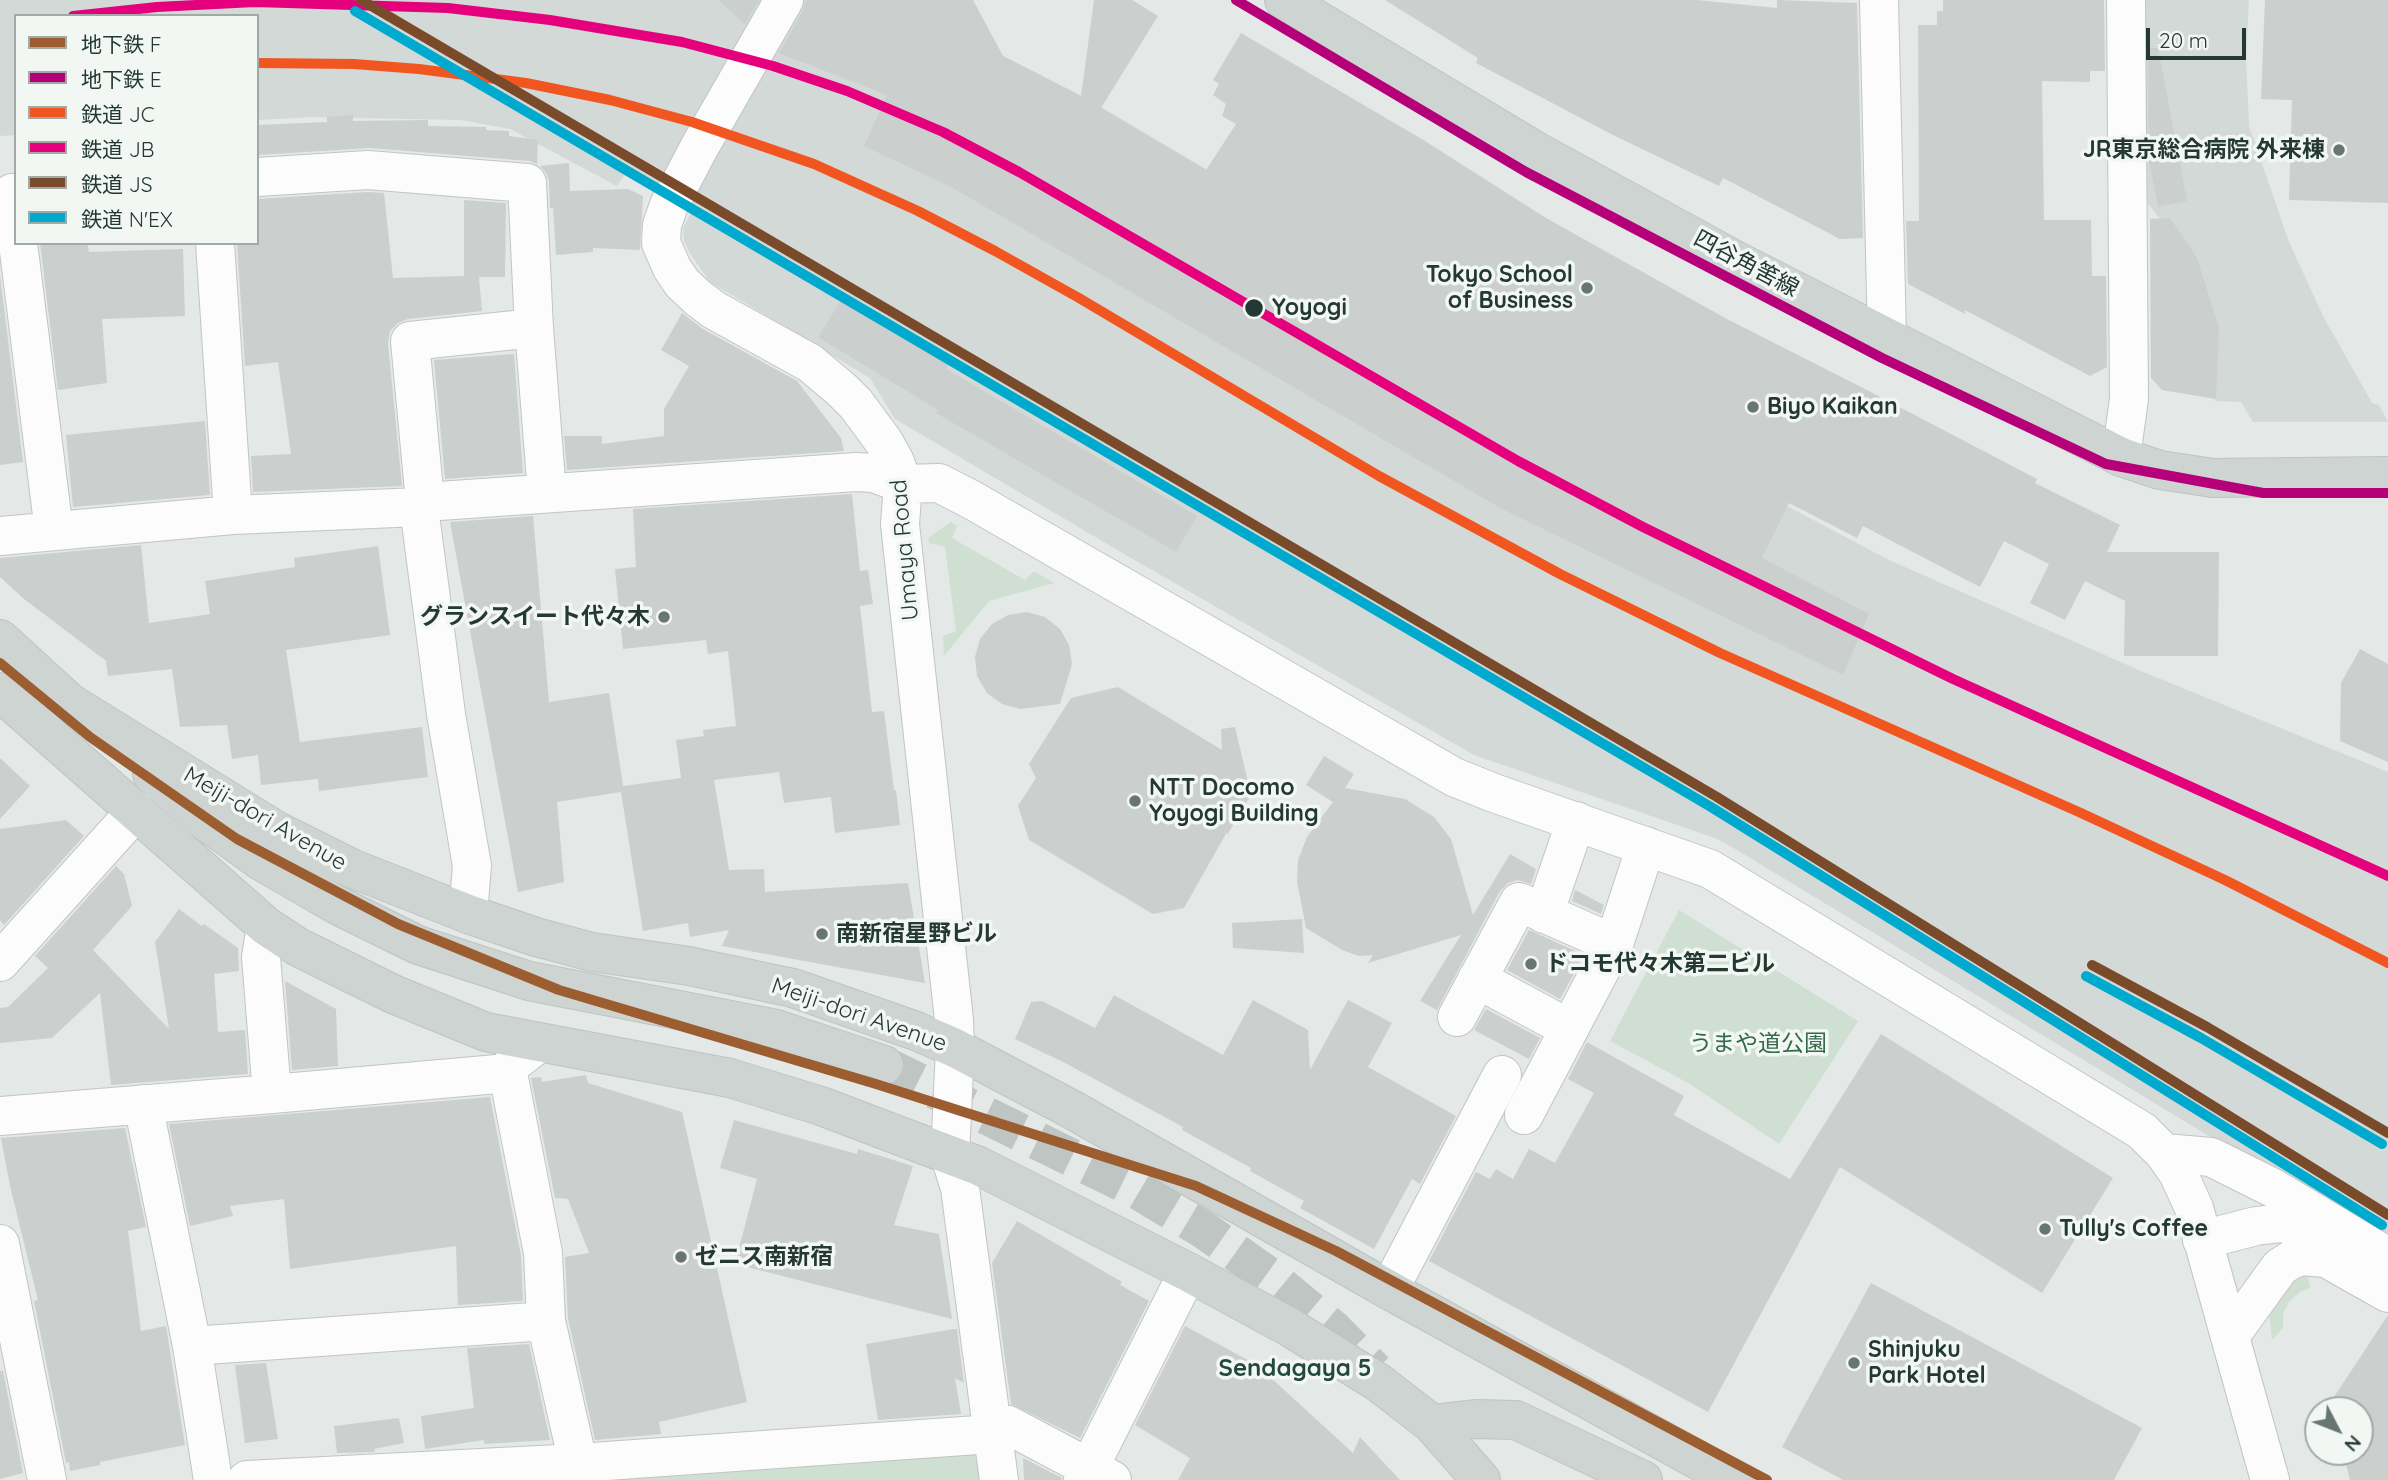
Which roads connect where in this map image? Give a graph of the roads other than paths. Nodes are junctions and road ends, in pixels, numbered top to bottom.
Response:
1 (784, 0) edge
2 (1284, 0) edge
3 (1879, 0) edge
4 (2126, 0) edge
5 (259, 177) edge
6 (14, 192) edge
7 (14, 210) edge
8 (18, 245) edge
9 (215, 245) edge
10 (534, 328) junction
11 (1887, 337) junction
12 (2121, 457) junction
13 (2388, 476) edge
14 (903, 484) junction
15 (547, 493) junction
16 (422, 504) junction
17 (233, 515) junction
18 (54, 531) junction
19 (0, 536) edge
20 (0, 639) edge
21 (0, 692) edge
22 (70, 704) junction
23 (136, 811) junction
24 (1576, 821) junction
25 (1646, 846) junction
26 (468, 914) junction
27 (1544, 914) junction
28 (266, 926) junction
29 (1614, 944) junction
30 (0, 962) edge
31 (1477, 979) junction
32 (1457, 1017) dead end
33 (1568, 1028) junction
34 (539, 1043) junction
35 (955, 1048) junction
36 (884, 1065) tunnel mouth
37 (508, 1073) junction
38 (1503, 1074) dead end
39 (272, 1094) junction
40 (143, 1104) junction
41 (0, 1115) edge
42 (1524, 1115) dead end
43 (2164, 1153) junction
44 (950, 1156) junction
45 (2202, 1240) junction
46 (0, 1244) edge
47 (2388, 1257) edge
48 (1188, 1272) junction
49 (2388, 1275) edge
50 (1389, 1290) junction
51 (2388, 1293) edge
52 (546, 1321) junction
53 (2230, 1336) junction
54 (192, 1346) junction
55 (1432, 1424) junction
56 (992, 1434) junction
57 (578, 1463) junction
58 (1095, 1476) edge
59 (47, 1480) edge
60 (213, 1480) edge
61 (247, 1480) edge
62 (999, 1480) edge
63 (1481, 1480) edge
64 (1643, 1480) edge
65 (1734, 1480) edge
66 (2270, 1480) edge

1 - 14 street, Umaya Road
2 - 11 main road, 四谷角筈線
3 - 11 street
4 - 12 street
5 - 10 street
6 - 7 street
8 - 18 street
9 - 17 street
10 - 15 street
10 - 16 street
11 - 12 main road, 四谷角筈線
12 - 13 main road, 四谷角筈線
14 - 15 street
14 - 24 street
14 - 35 street, Umaya Road
15 - 16 street
16 - 17 street
16 - 26 street
17 - 18 street
18 - 19 street
20 - 22 main road, Meiji-dori Avenue
21 - 23 main road
22 - 26 main road, Meiji-dori Avenue
22 - 36 main road
23 - 28 main road
23 - 30 street
24 - 25 street
24 - 27 street
25 - 29 street
25 - 43 street
26 - 35 main road, Meiji-dori Avenue
27 - 29 street
27 - 31 street
28 - 34 main road
28 - 39 street
29 - 33 street
31 - 32 street
31 - 33 street
33 - 42 street
34 - 37 street
34 - 44 main road
35 - 44 street, Umaya Road
35 - 50 main road, Meiji-dori Avenue
37 - 39 street
37 - 52 street
38 - 50 street
39 - 40 street
40 - 41 street
40 - 54 street
43 - 45 street
43 - 47 street
44 - 48 main road
44 - 56 street, Umaya Road
45 - 49 street
45 - 53 street
46 - 59 street
48 - 55 main road
48 - 58 street
50 - 65 main road, Meiji-dori Avenue
51 - 53 street
52 - 54 street
52 - 57 street
53 - 66 street
54 - 60 street
55 - 63 main road
55 - 64 main road
56 - 57 street
56 - 58 street
56 - 62 street, Umaya Road
57 - 61 street

